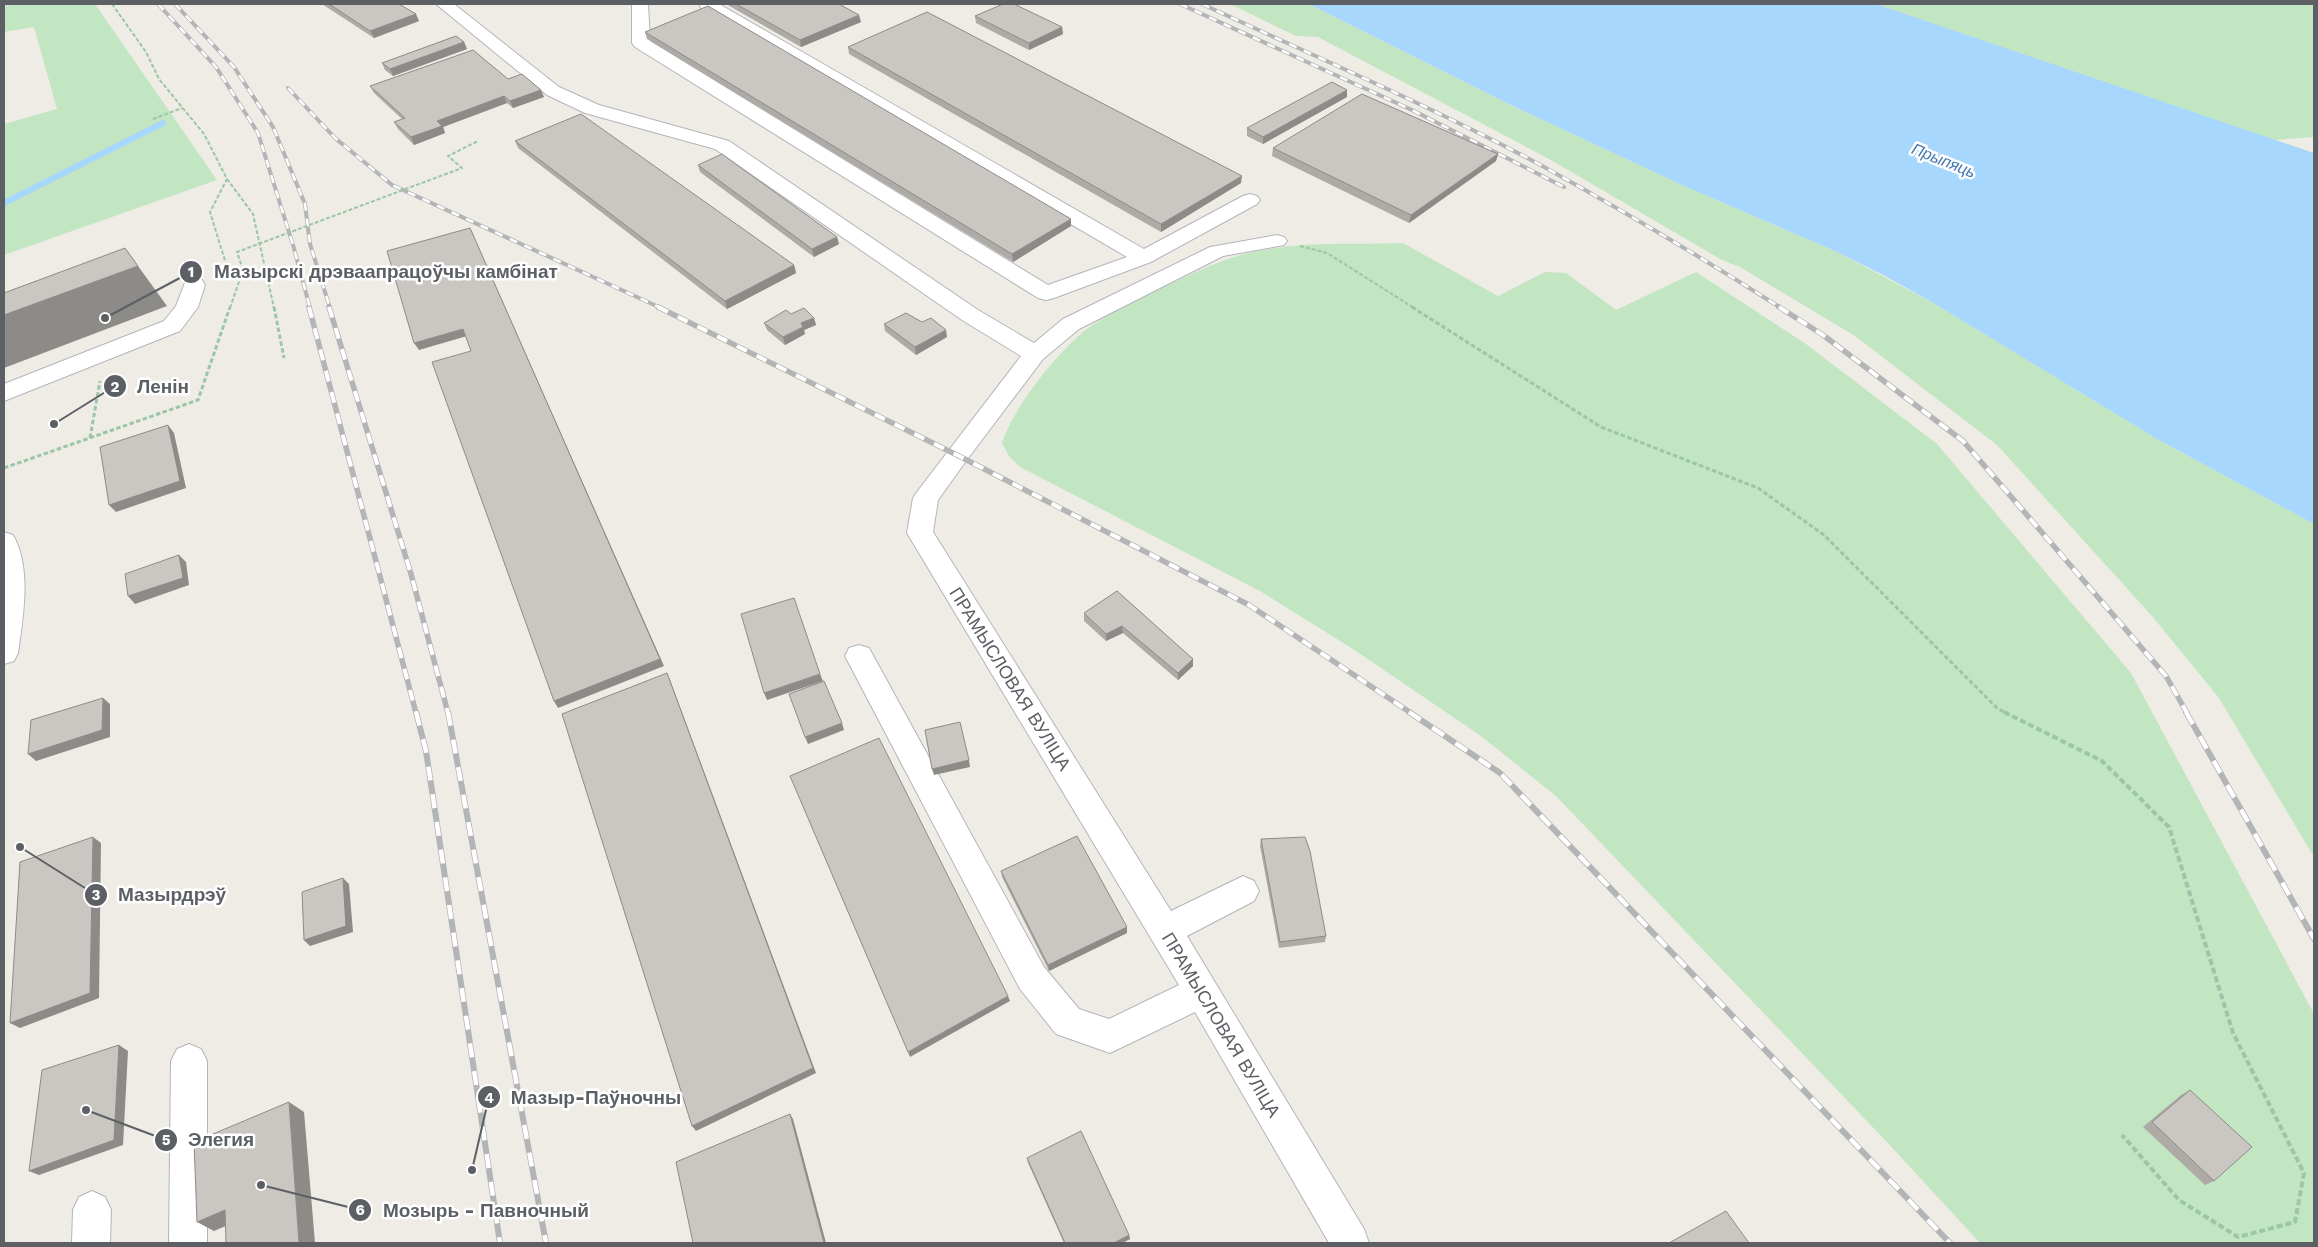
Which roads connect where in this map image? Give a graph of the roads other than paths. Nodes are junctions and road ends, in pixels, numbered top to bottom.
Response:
1 (444, 4) edge
2 (640, 4) edge
3 (707, 4) edge
4 (1250, 200) dead end
5 (1277, 241) road end
6 (1144, 258) junction
7 (194, 285) dead end
8 (1035, 354) junction
9 (4, 393) edge
10 (4, 542) edge
11 (7, 617) edge
12 (4, 653) edge
13 (859, 656) dead end
14 (1243, 891) dead end
15 (1165, 931) junction
16 (1202, 990) junction
17 (189, 1061) dead end
18 (188, 1243) edge
19 (1350, 1243) edge

1 - 8 street
2 - 6 street
3 - 6 street
4 - 6 street
5 - 8 street, ПРАМЫСЛОВАЯ ВУЛІЦА
7 - 9 street
8 - 15 street, ПРАМЫСЛОВАЯ ВУЛІЦА
10 - 11 street
11 - 12 street
13 - 16 street
14 - 15 street
15 - 16 street, ПРАМЫСЛОВАЯ ВУЛІЦА
16 - 19 street, ПРАМЫСЛОВАЯ ВУЛІЦА
17 - 18 street

